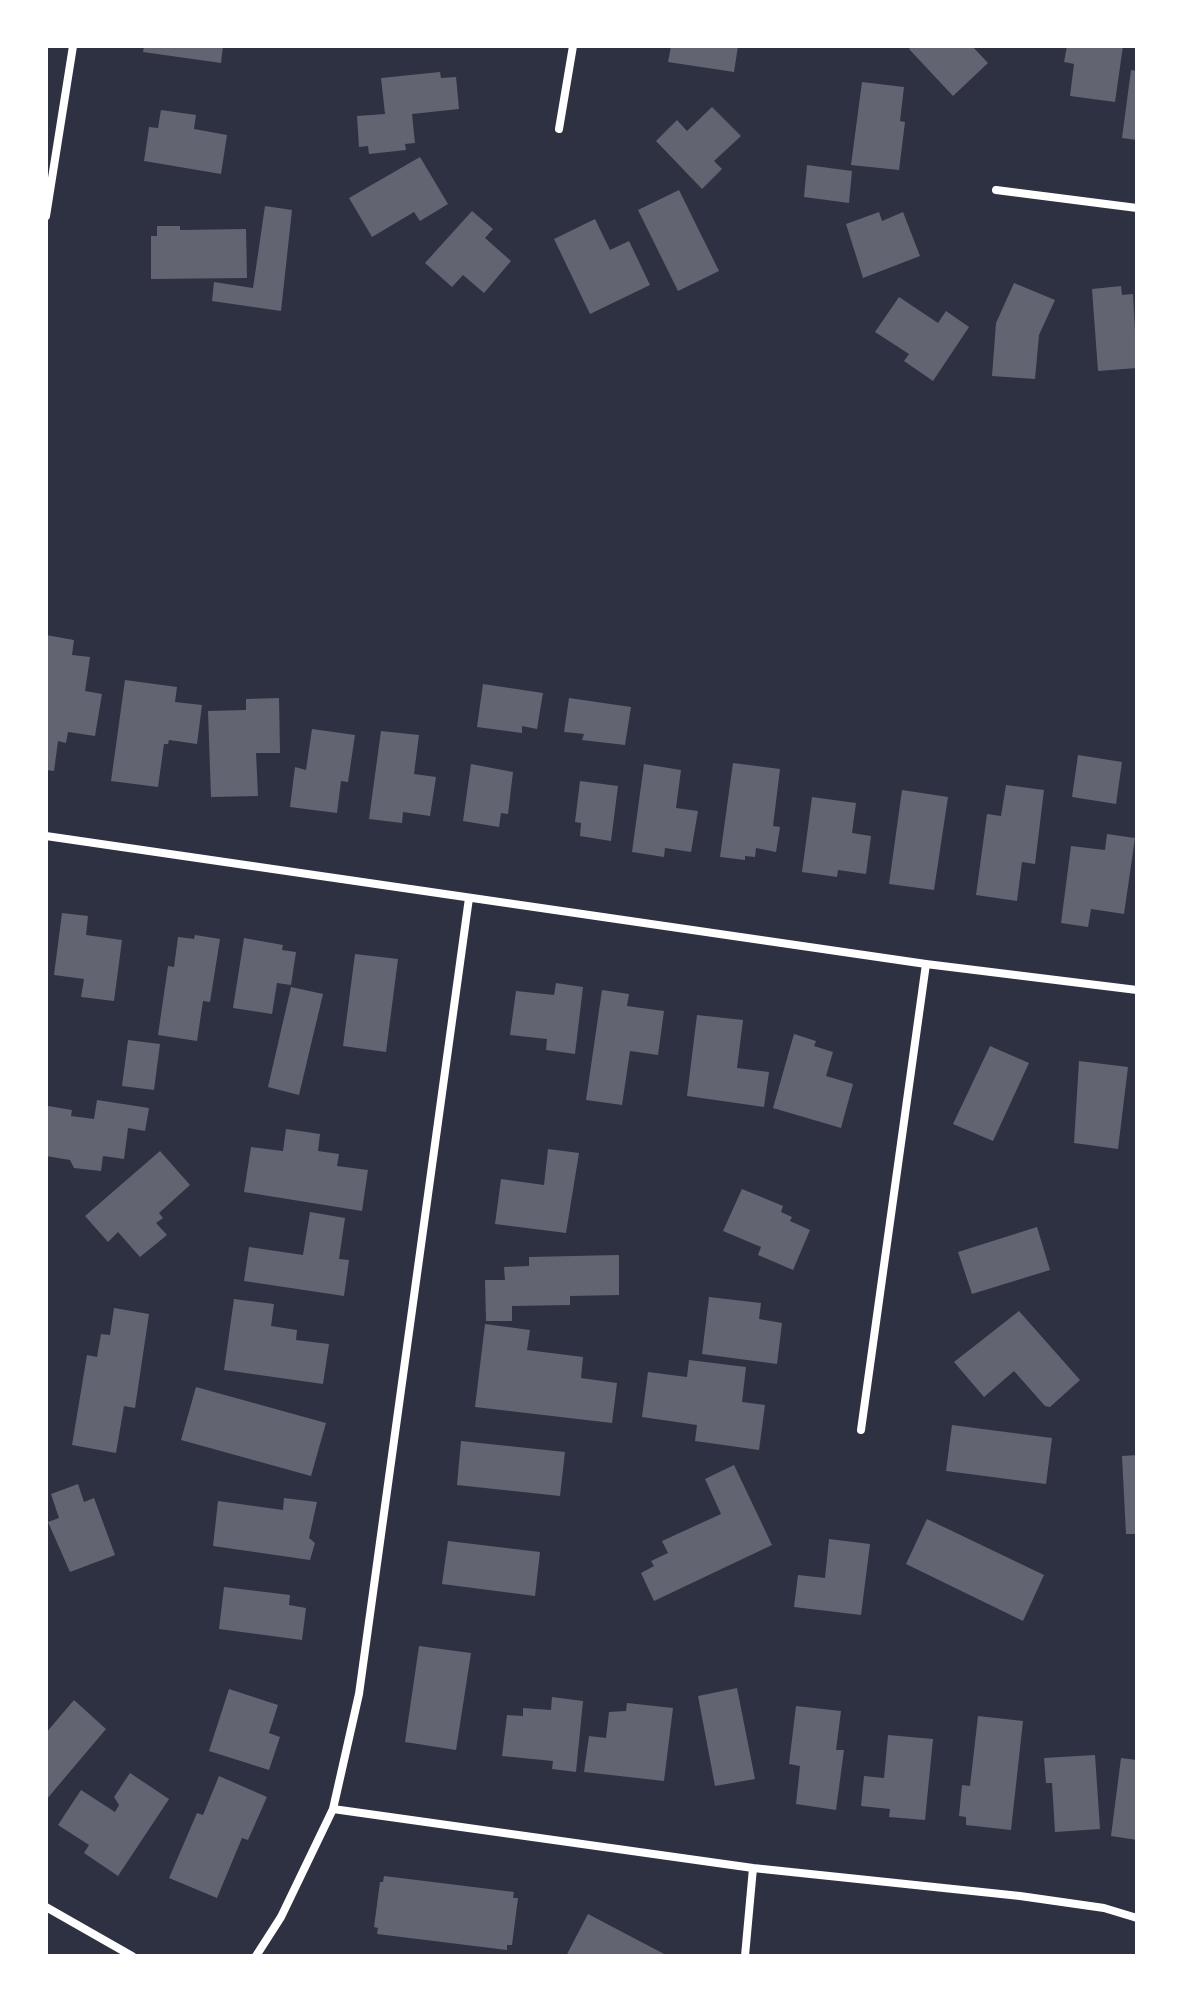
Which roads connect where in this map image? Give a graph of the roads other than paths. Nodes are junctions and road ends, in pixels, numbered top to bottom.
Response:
1 (73, 46) edge
2 (573, 46) edge
3 (559, 129) dead end
4 (996, 190) dead end
5 (1137, 208) edge
6 (46, 216) edge
7 (46, 836) edge
8 (469, 898) junction
9 (926, 964) junction
10 (1137, 990) edge
11 (861, 1430) dead end
12 (333, 1809) junction
13 (753, 1868) junction
14 (46, 1907) edge
15 (1137, 1918) edge
16 (132, 1956) edge
17 (256, 1956) edge
18 (745, 1956) edge

1 - 6 street
2 - 3 street
4 - 5 street
7 - 8 street
8 - 9 street
8 - 12 street
9 - 10 street
9 - 11 street
12 - 13 street
12 - 17 street
13 - 15 street
13 - 18 street
14 - 16 street

